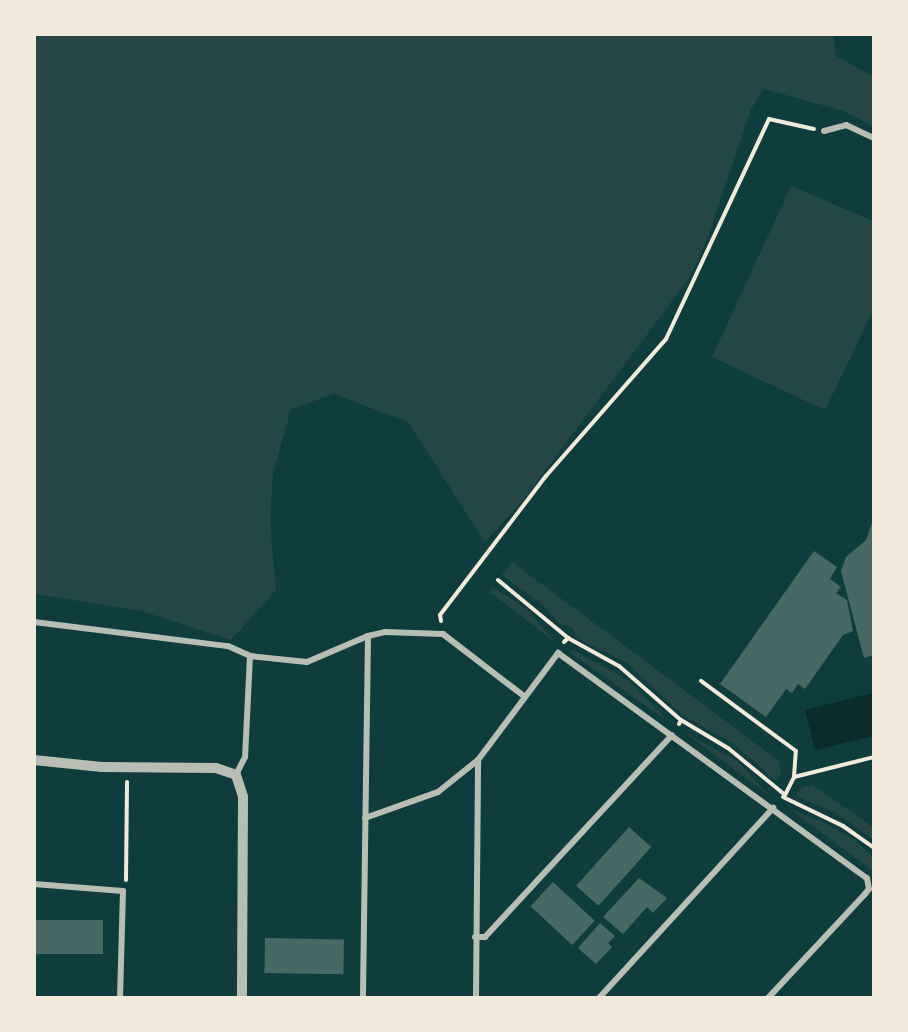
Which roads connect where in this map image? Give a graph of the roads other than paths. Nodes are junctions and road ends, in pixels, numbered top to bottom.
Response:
1 (825, 131) road end
2 (873, 138) edge
3 (34, 622) edge
4 (368, 636) junction
5 (250, 656) junction
6 (525, 697) junction
7 (672, 735) junction
8 (34, 760) edge
9 (478, 760) junction
10 (236, 775) junction
11 (773, 808) junction
12 (365, 818) junction
13 (34, 884) edge
14 (475, 937) junction
15 (120, 998) edge
16 (242, 998) edge
17 (363, 998) edge
18 (476, 998) edge
19 (599, 998) edge
20 (768, 998) edge

1 - 2 street
3 - 5 street
4 - 5 street
4 - 6 street
4 - 12 street
5 - 10 street
6 - 7 street
6 - 9 street
7 - 11 street
7 - 14 street
8 - 10 street
9 - 12 street
9 - 14 street
10 - 16 street
11 - 19 street
11 - 20 street
12 - 17 street
13 - 15 street
14 - 18 street

